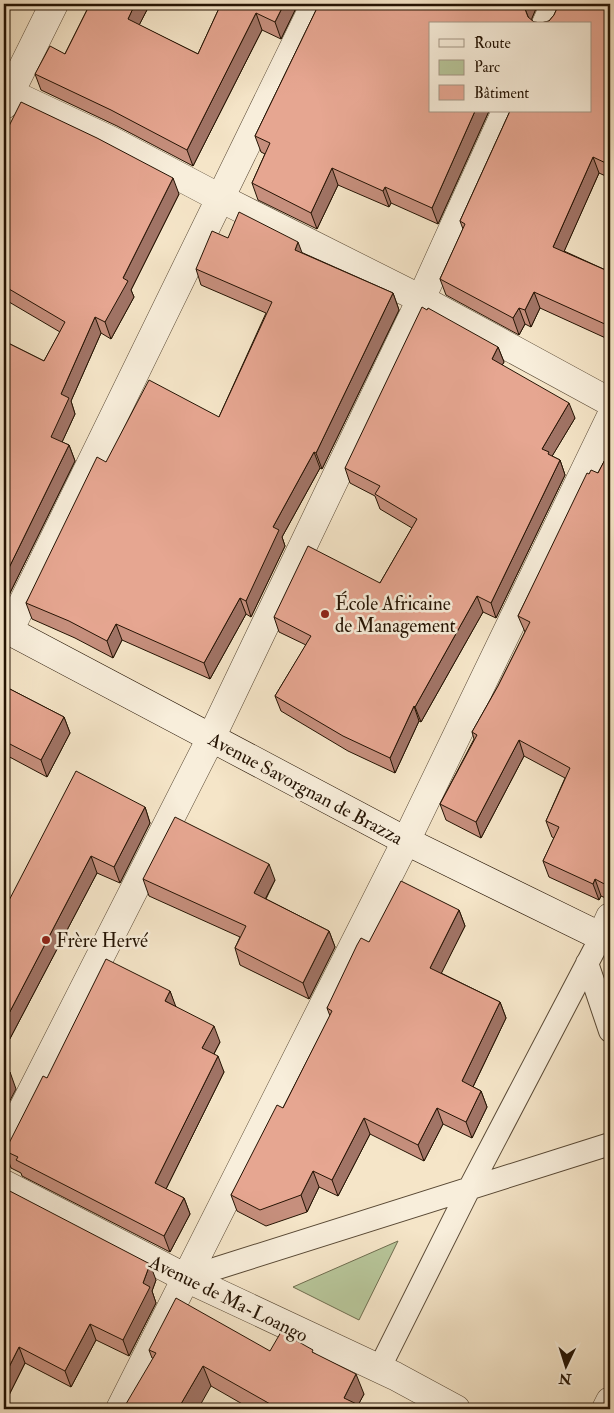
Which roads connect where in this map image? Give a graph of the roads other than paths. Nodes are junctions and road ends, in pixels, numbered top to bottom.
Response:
1 (54, 4) edge
2 (315, 4) edge
3 (555, 4) edge
4 (547, 22) edge
5 (7, 99) edge
6 (506, 112) edge
7 (220, 198) junction
8 (421, 299) junction
9 (610, 402) edge
10 (610, 418) edge
11 (7, 629) edge
12 (211, 738) junction
13 (406, 841) junction
14 (607, 932) edge
15 (587, 963) junction
16 (610, 1031) edge
17 (610, 1144) edge
18 (4, 1146) edge
19 (4, 1184) edge
20 (469, 1188) junction
21 (186, 1278) junction
22 (379, 1369) junction
23 (610, 1401) edge
24 (120, 1409) edge
25 (456, 1409) edge
26 (606, 1409) edge

1 - 5 street
2 - 7 street
3 - 4 street
5 - 7 street
6 - 8 street
7 - 8 street
7 - 11 street
8 - 9 street
8 - 12 street
10 - 13 street
11 - 12 street, Avenue Savorgnan de Brazza
12 - 13 street, Avenue Savorgnan de Brazza
12 - 18 street
13 - 14 street, Avenue Savorgnan de Brazza
13 - 21 street
14 - 15 lane
15 - 16 lane
15 - 20 lane
17 - 20 lane
19 - 21 street, Avenue de Ma-Loango
20 - 21 lane
20 - 22 lane
21 - 22 street, Avenue de Ma-Loango
21 - 24 street
22 - 25 street, Avenue de Ma-Loango
23 - 26 street

